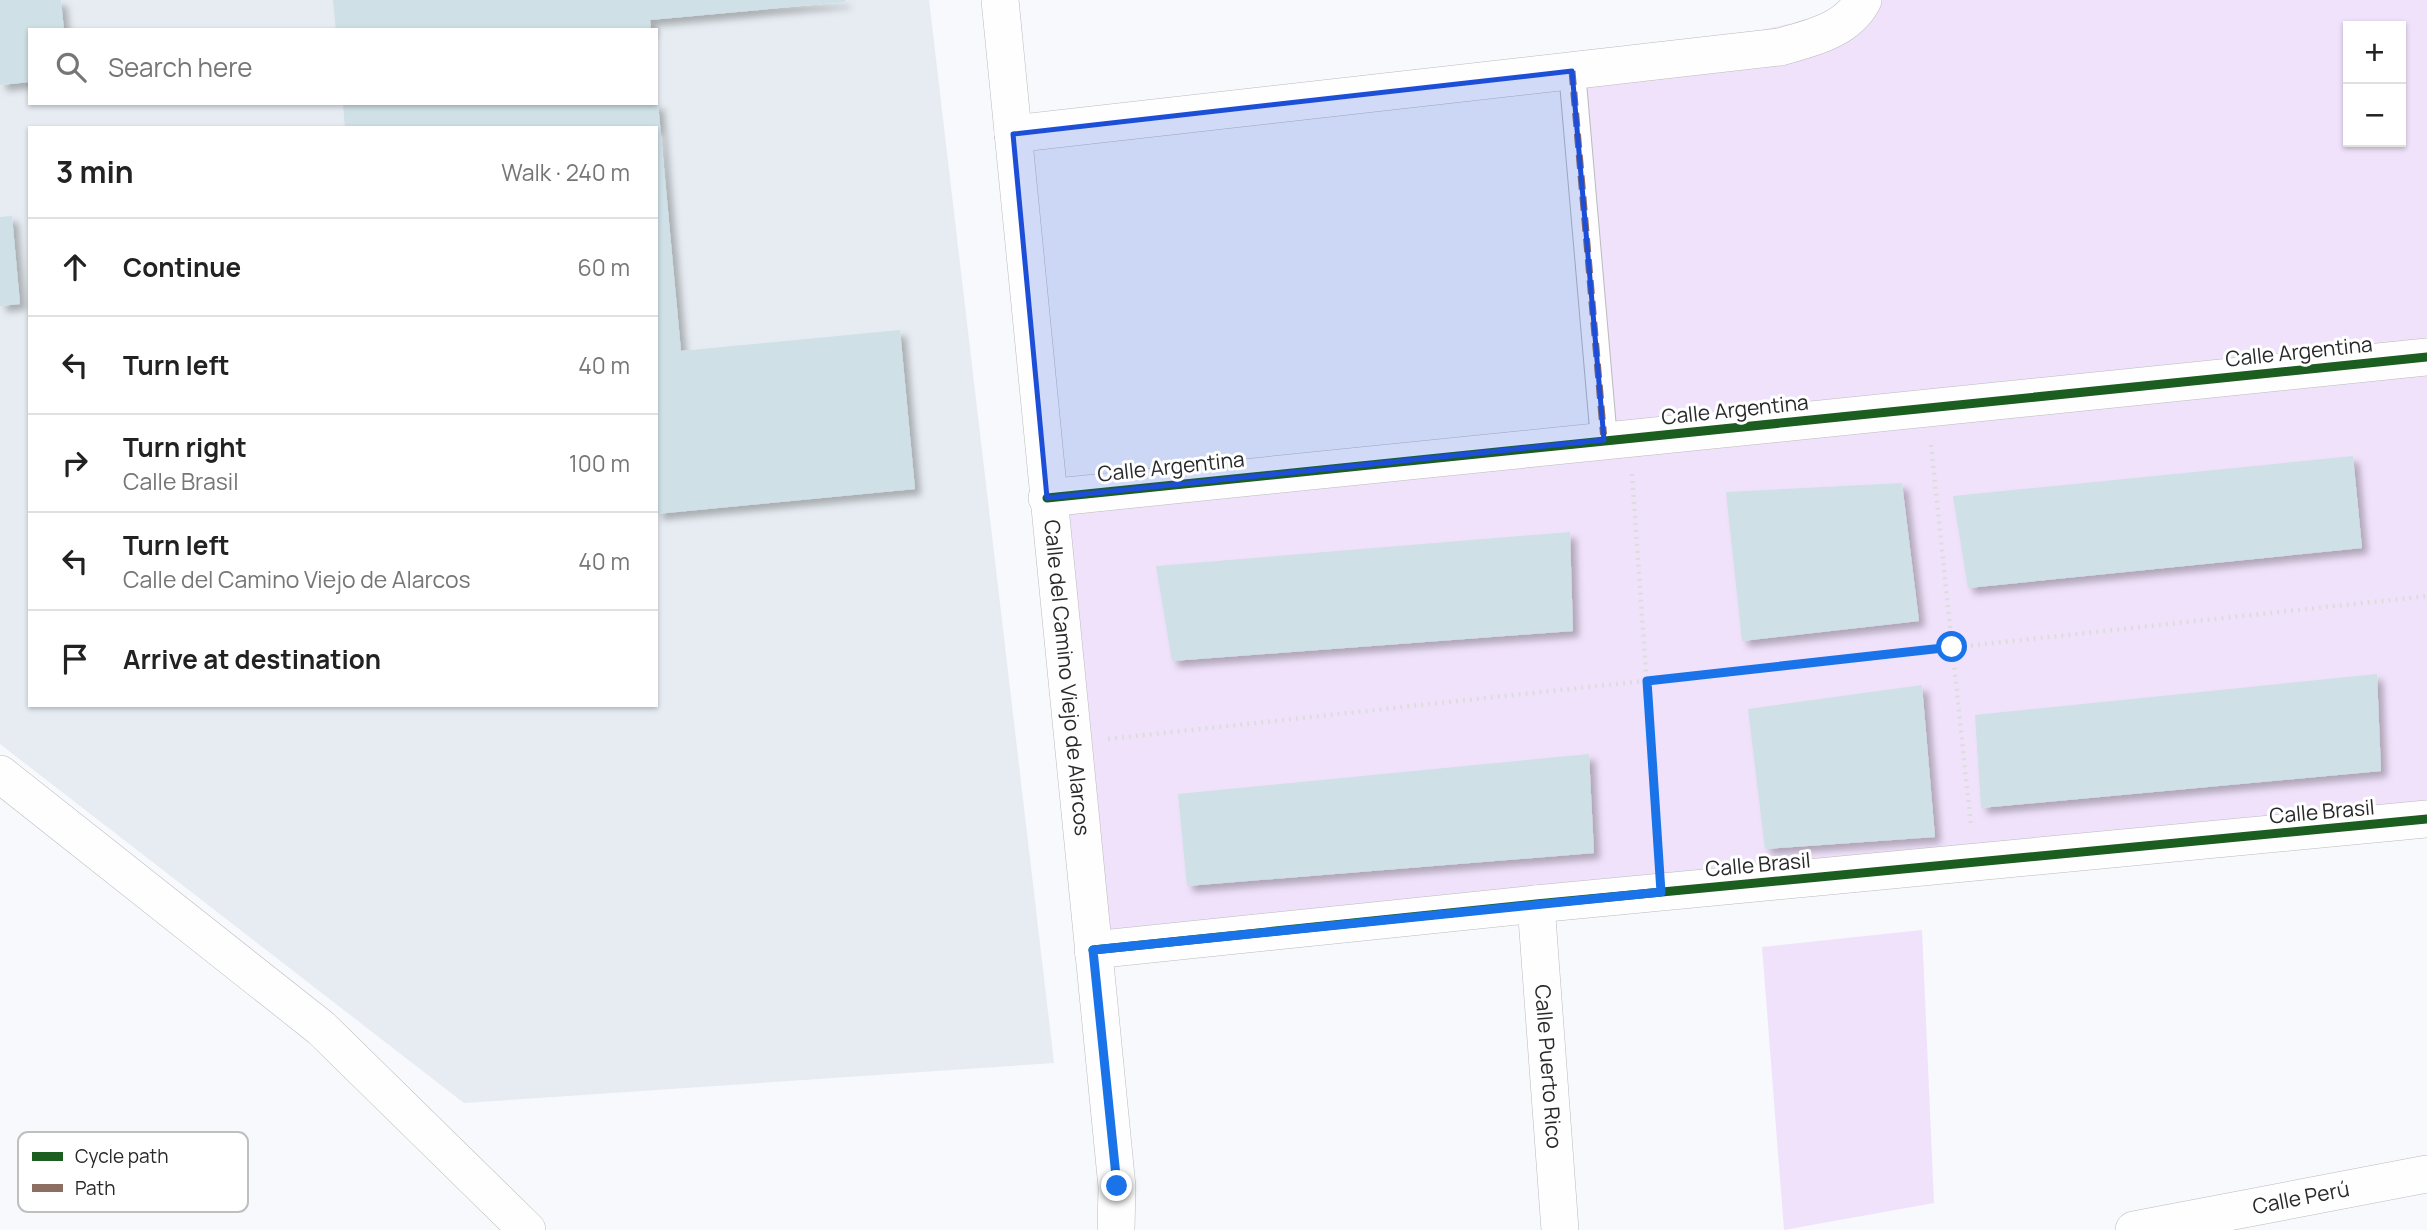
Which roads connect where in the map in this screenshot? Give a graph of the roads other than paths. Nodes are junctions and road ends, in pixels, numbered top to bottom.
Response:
1 (1000, 0) edge
2 (1863, 0) edge
3 (1572, 71) junction
4 (1013, 134) junction
5 (2427, 357) edge
6 (1617, 439) junction
7 (1047, 498) junction
8 (0, 774) edge
9 (2427, 819) edge
10 (1536, 904) junction
11 (1093, 950) junction
12 (2427, 1174) edge
13 (527, 1230) edge
14 (1116, 1230) edge
15 (1560, 1230) edge
16 (2134, 1230) edge

1 - 4 street, Calle del Camino Viejo de Alarcos
2 - 3 street
3 - 4 street
3 - 6 street
4 - 7 street, Calle del Camino Viejo de Alarcos
5 - 6 street, Calle Argentina
6 - 7 street, Calle Argentina
7 - 11 street, Calle del Camino Viejo de Alarcos
8 - 13 street
9 - 10 street, Calle Brasil
10 - 11 street, Calle Brasil
10 - 15 street, Calle Puerto Rico
11 - 14 street, Calle del Camino Viejo de Alarcos
12 - 16 street, Calle Perú

